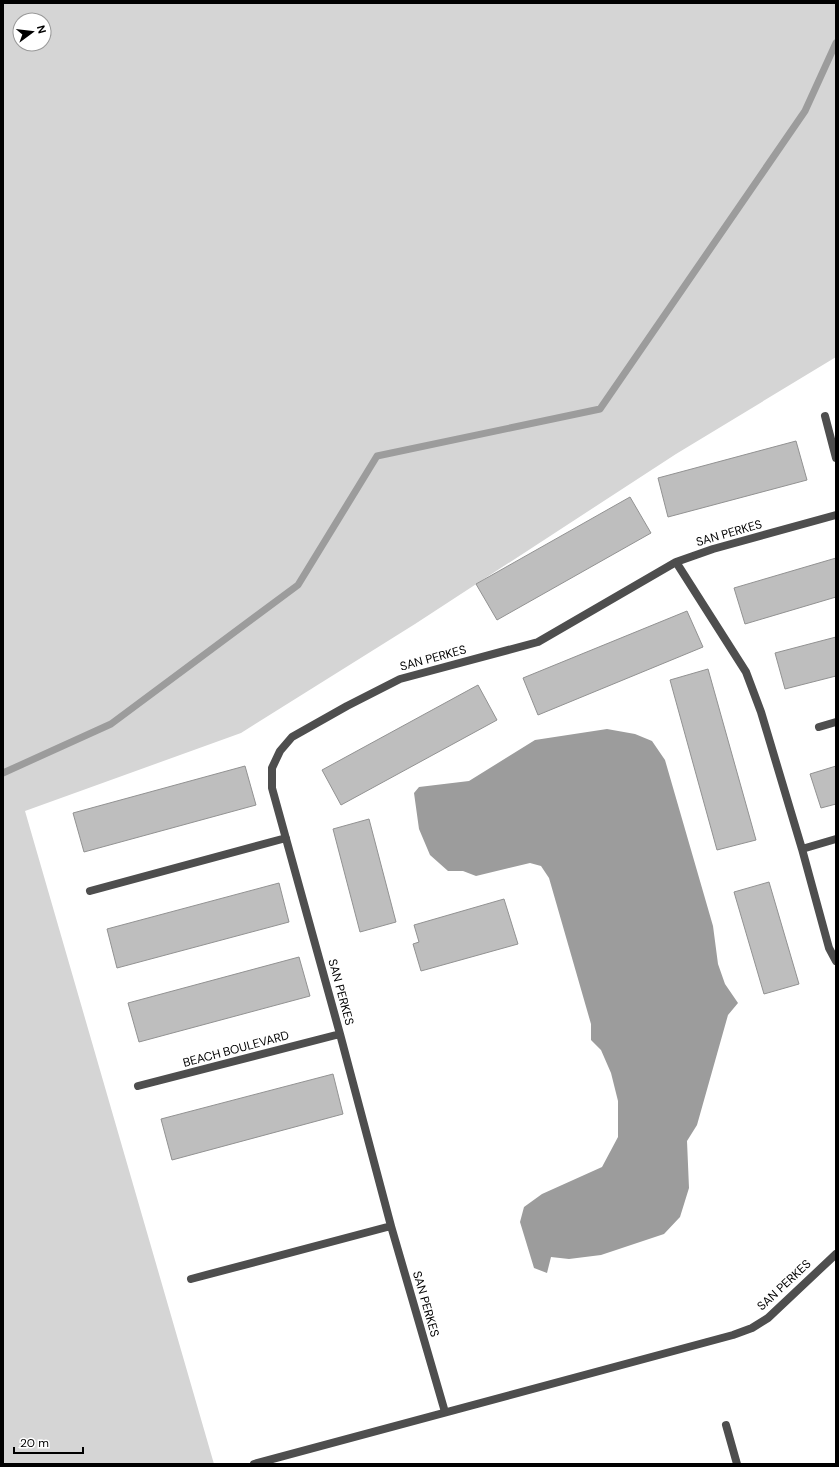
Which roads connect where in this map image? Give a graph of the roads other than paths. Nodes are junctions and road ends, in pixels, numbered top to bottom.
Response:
1 (825, 416) dead end
2 (836, 458) edge
3 (836, 516) edge
4 (676, 562) junction
5 (836, 722) edge
6 (819, 726) dead end
7 (286, 838) junction
8 (836, 839) edge
9 (802, 849) junction
10 (90, 891) dead end
11 (836, 961) edge
12 (340, 1034) junction
13 (138, 1086) dead end
14 (391, 1226) junction
15 (836, 1254) edge
16 (191, 1279) dead end
17 (445, 1412) junction
18 (726, 1425) dead end
19 (254, 1464) edge
20 (737, 1464) edge

1 - 2 street
3 - 4 street, SAN PERKES
4 - 7 street, SAN PERKES
4 - 9 street
5 - 6 street
7 - 10 street
7 - 12 street, SAN PERKES
8 - 9 street
9 - 11 street
12 - 13 street, BEACH BOULEVARD
12 - 14 street, SAN PERKES
14 - 16 street
14 - 17 street, SAN PERKES
15 - 17 street, SAN PERKES
17 - 19 street
18 - 20 street

